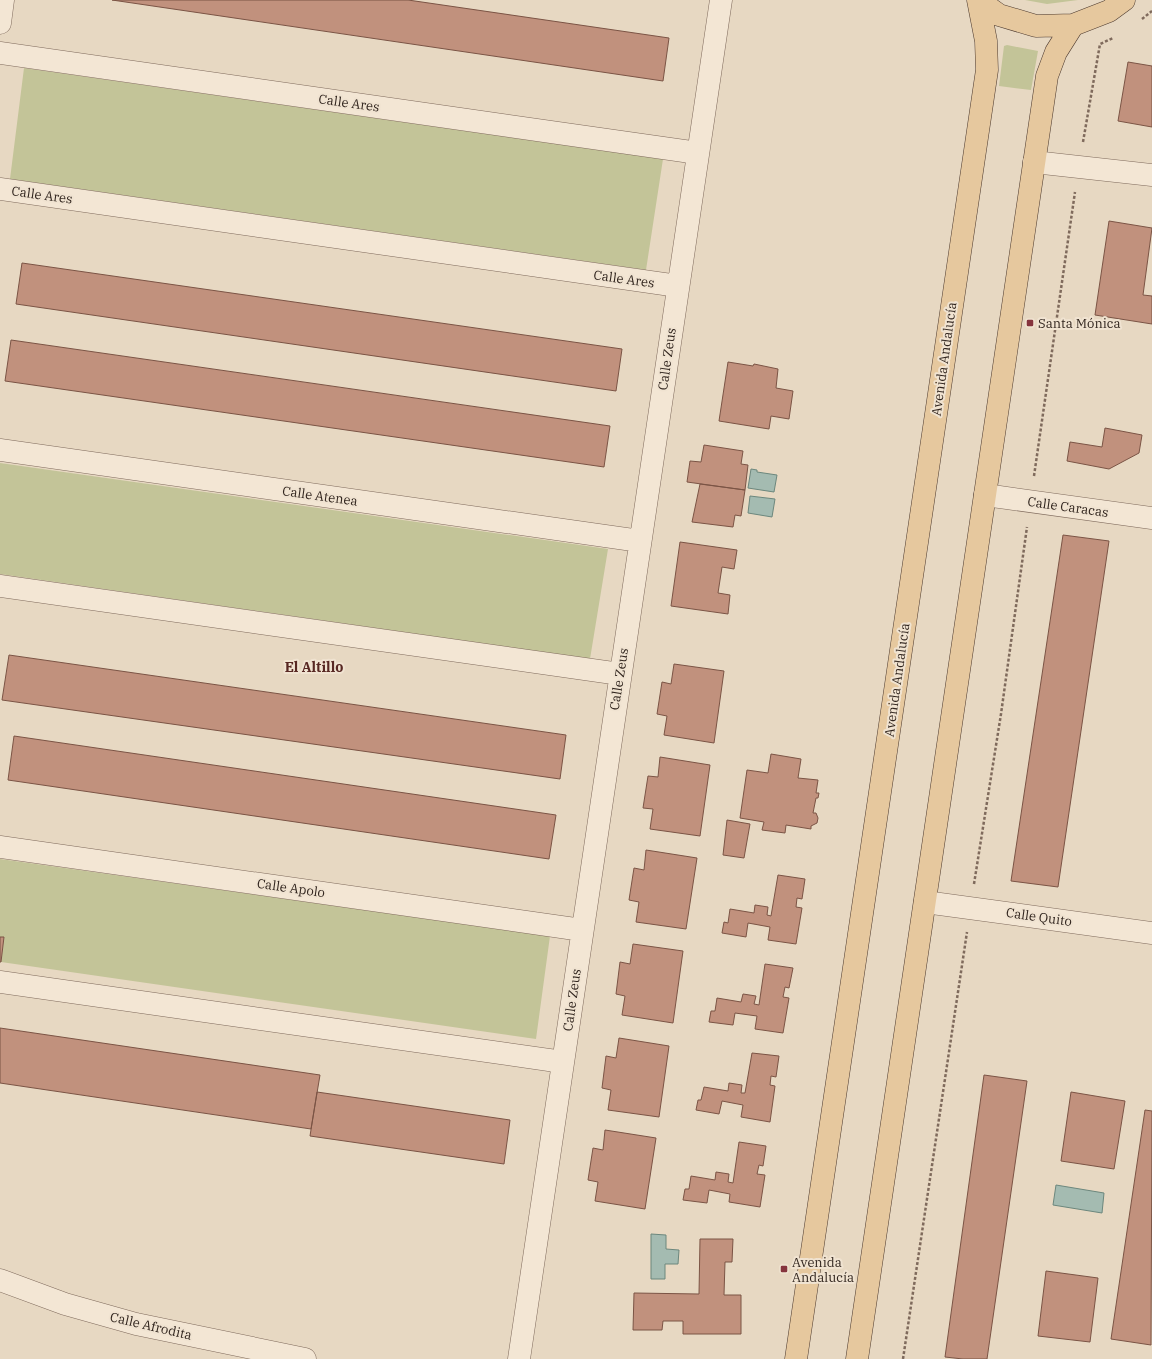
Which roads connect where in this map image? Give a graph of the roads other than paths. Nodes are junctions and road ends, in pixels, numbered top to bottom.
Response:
1 (3, 0) edge
2 (721, 0) edge
3 (978, 0) edge
4 (1124, 0) edge
5 (0, 23) edge
6 (1073, 24) junction
7 (0, 53) edge
8 (698, 154) junction
9 (1034, 162) junction
10 (1152, 175) edge
11 (0, 189) edge
12 (678, 286) junction
13 (0, 450) edge
14 (985, 494) junction
15 (1152, 518) edge
16 (640, 541) junction
17 (0, 586) edge
18 (620, 674) junction
19 (0, 847) edge
20 (925, 902) junction
21 (582, 930) junction
22 (1152, 933) edge
23 (0, 982) edge
24 (563, 1062) junction
25 (0, 1280) edge
26 (305, 1359) edge
27 (519, 1359) edge
28 (796, 1359) edge
29 (857, 1359) edge

1 - 5 street
2 - 8 street, Calle Zeus
3 - 6 main road
3 - 28 main road, Avenida Andalucía
4 - 6 main road
6 - 9 main road
7 - 8 street, Calle Ares
8 - 12 street, Calle Zeus
9 - 10 street
9 - 14 main road
11 - 12 street, Calle Ares
12 - 16 street, Calle Zeus
13 - 16 street, Calle Atenea
14 - 15 street, Calle Caracas
14 - 20 main road
16 - 18 street, Calle Zeus
17 - 18 street
18 - 21 street, Calle Zeus
19 - 21 street, Calle Apolo
20 - 22 street, Calle Quito
20 - 29 main road
21 - 24 street, Calle Zeus
23 - 24 street
24 - 27 street, Calle Zeus
25 - 26 street, Calle Afrodita

